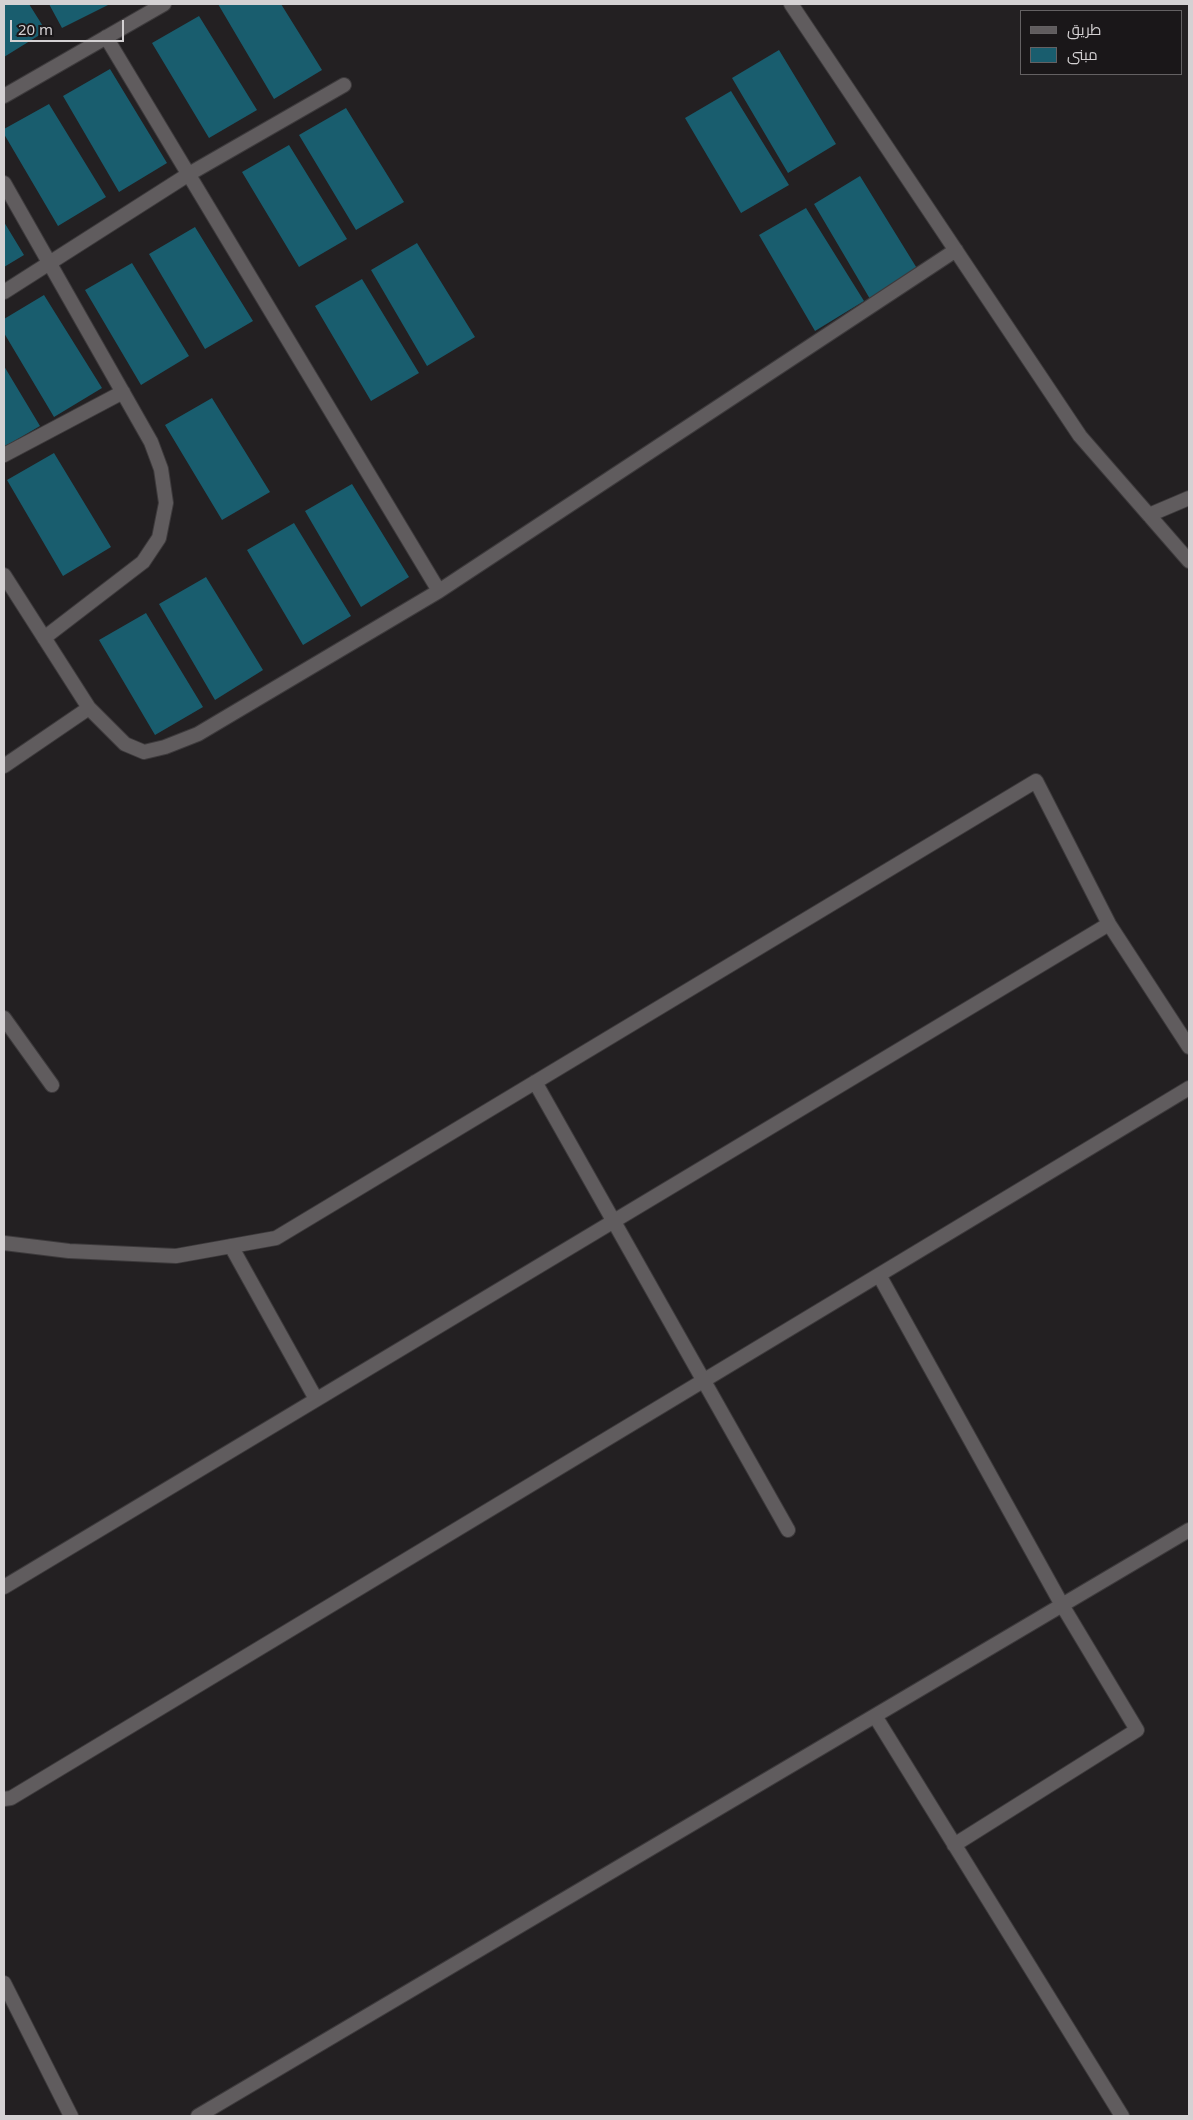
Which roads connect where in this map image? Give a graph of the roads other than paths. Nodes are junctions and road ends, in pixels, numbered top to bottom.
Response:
1 (164, 4) edge
2 (792, 4) edge
3 (106, 37) junction
4 (344, 85) dead end
5 (4, 96) edge
6 (189, 174) junction
7 (4, 183) edge
8 (956, 250) junction
9 (50, 264) junction
10 (4, 292) edge
11 (123, 392) junction
12 (4, 455) edge
13 (1189, 498) edge
14 (1150, 515) junction
15 (1189, 561) edge
16 (4, 575) edge
17 (440, 591) junction
18 (44, 638) junction
19 (89, 708) junction
20 (4, 766) edge
21 (1109, 924) junction
22 (4, 1018) edge
23 (1189, 1046) edge
24 (535, 1082) junction
25 (52, 1085) dead end
26 (1189, 1088) edge
27 (612, 1221) junction
28 (4, 1243) edge
29 (231, 1246) junction
30 (879, 1274) junction
31 (702, 1381) junction
32 (316, 1399) junction
33 (788, 1530) dead end
34 (1189, 1530) edge
35 (4, 1587) edge
36 (1062, 1605) junction
37 (875, 1716) junction
38 (4, 1799) edge
39 (954, 1844) junction
40 (4, 1983) edge
41 (71, 2116) edge
42 (198, 2116) edge
43 (1122, 2116) edge

1 - 3 street
2 - 8 street
3 - 5 street
3 - 6 street
4 - 6 street
6 - 9 street
6 - 17 street
7 - 9 street
8 - 14 street
8 - 17 street
9 - 10 street
9 - 11 street
11 - 12 street
11 - 18 street
13 - 14 street
14 - 15 street
16 - 18 street
17 - 19 street
18 - 19 street
19 - 20 street
21 - 23 street
21 - 24 street
21 - 27 street
22 - 25 street
24 - 27 street
24 - 29 street
26 - 30 street
27 - 31 street
27 - 32 street
28 - 29 street
29 - 32 street
30 - 31 street
30 - 36 street
31 - 33 street
31 - 38 street
32 - 35 street
34 - 36 street
36 - 37 street
36 - 39 street
37 - 39 street
37 - 42 street
39 - 43 street
40 - 41 street

